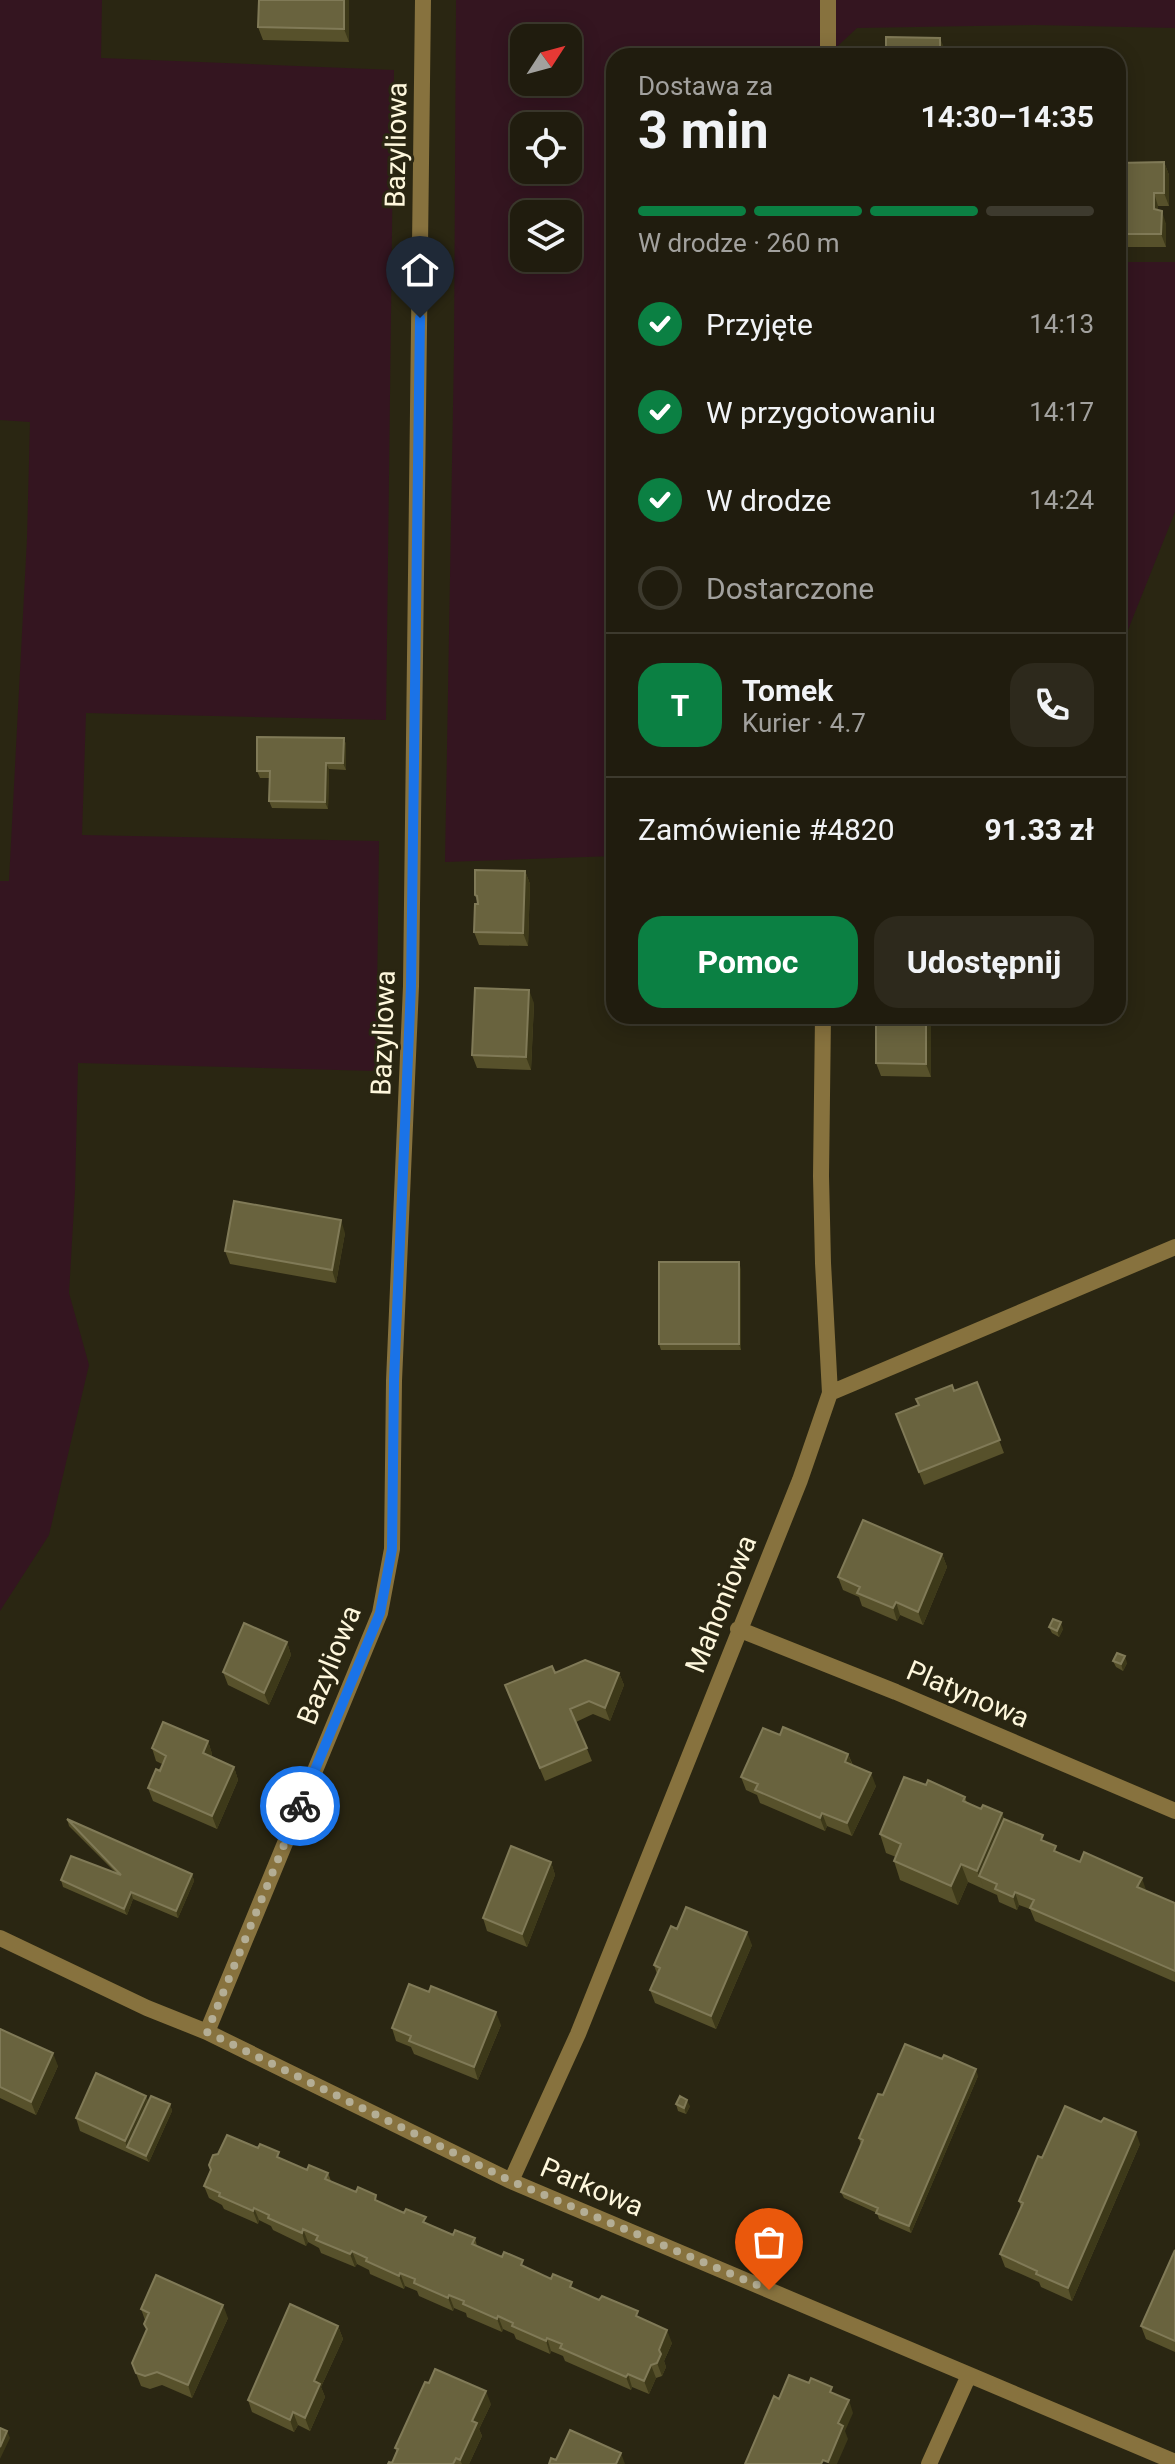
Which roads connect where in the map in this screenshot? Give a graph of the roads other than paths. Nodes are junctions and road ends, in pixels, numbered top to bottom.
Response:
1 (423, 0) edge
2 (828, 0) edge
3 (828, 48) edge
4 (823, 1024) edge
5 (1175, 1247) edge
6 (830, 1393) junction
7 (738, 1629) junction
8 (1175, 1811) edge
9 (0, 1938) edge
10 (207, 2032) junction
11 (511, 2181) junction
12 (969, 2375) junction
13 (1175, 2462) edge
14 (929, 2464) edge

1 - 10 street, Bazyliowa
2 - 3 street
4 - 6 street, Mahoniowa
5 - 6 street
6 - 7 street, Mahoniowa
7 - 8 street, Platynowa
7 - 11 street, Mahoniowa
9 - 10 street, Parkowa
10 - 11 street, Parkowa
11 - 12 street, Parkowa
12 - 13 street, Parkowa
12 - 14 street

